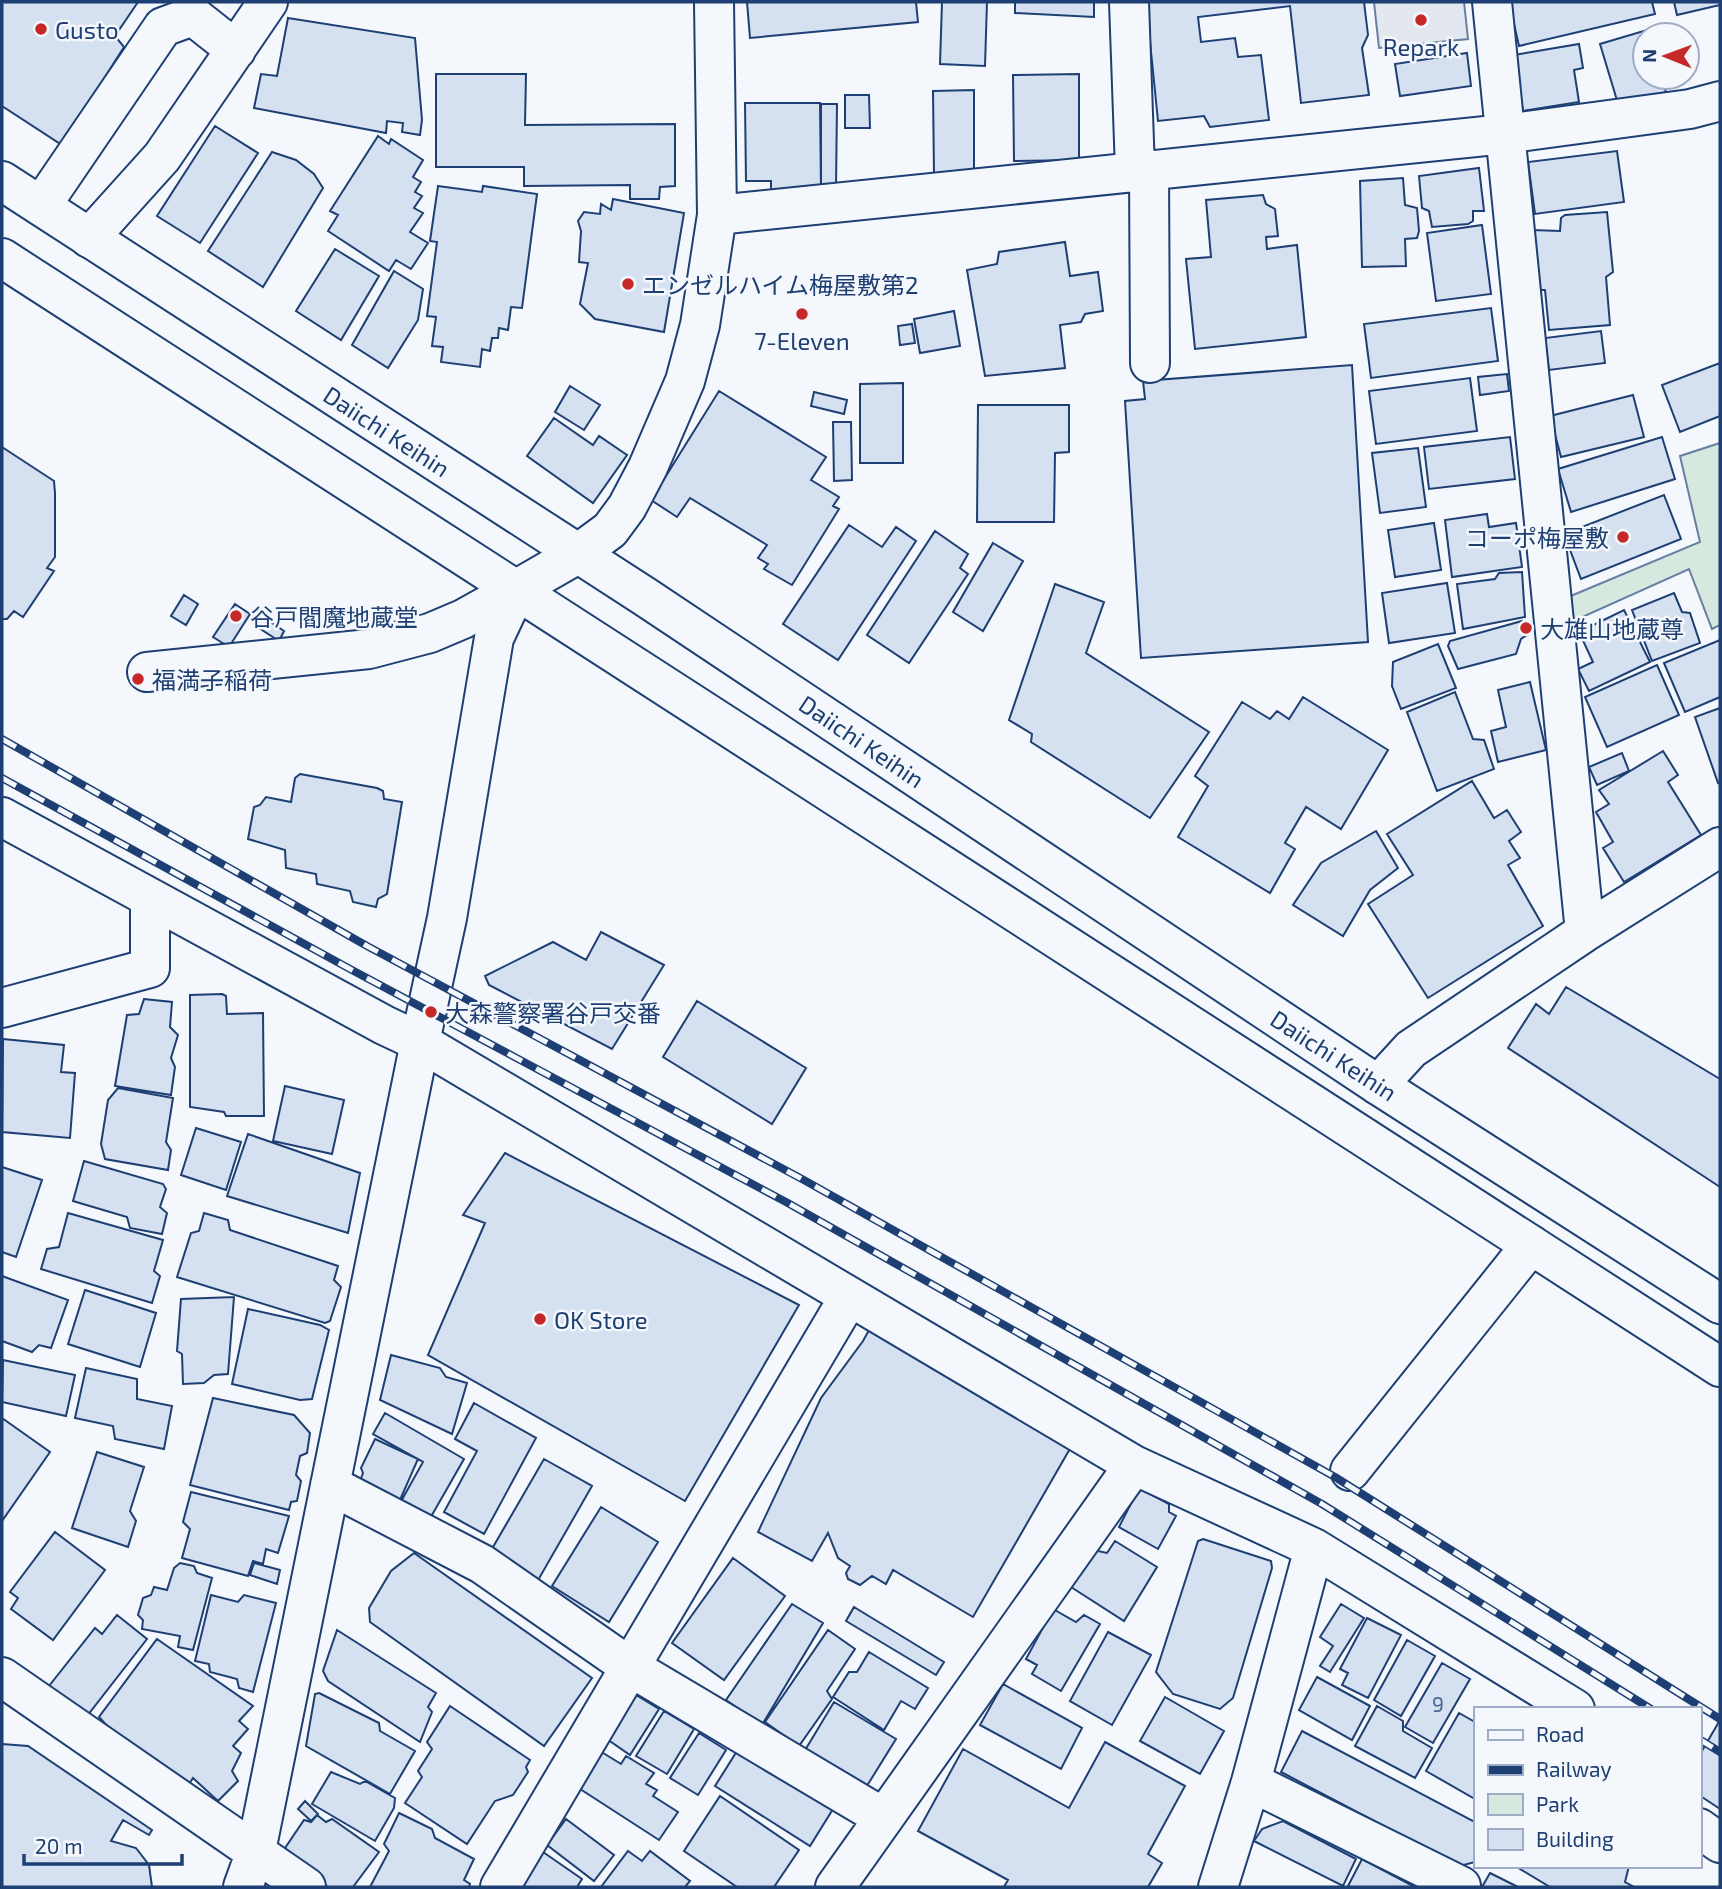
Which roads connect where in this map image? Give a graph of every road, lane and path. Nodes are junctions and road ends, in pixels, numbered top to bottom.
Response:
1 (268, 2) edge
2 (714, 2) edge
3 (1129, 2) edge
4 (1492, 2) edge
5 (236, 50) junction
6 (1720, 101) edge
7 (1505, 134) junction
8 (1142, 169) junction
9 (2, 181) edge
10 (41, 206) junction
11 (716, 215) junction
12 (89, 238) junction
13 (2, 258) edge
14 (1150, 363) dead end
15 (576, 555) junction
16 (517, 589) junction
17 (147, 672) dead end
18 (2, 817) edge
19 (1720, 847) edge
20 (150, 899) junction
21 (1585, 932) junction
22 (2, 1008) edge
23 (420, 1042) junction
24 (1378, 1085) junction
25 (1531, 1245) junction
26 (849, 1297) junction
27 (1720, 1304) edge
28 (1720, 1367) edge
29 (1134, 1465) junction
30 (1350, 1471) dead end
31 (330, 1485) junction
32 (1314, 1548) junction
33 (630, 1667) junction
34 (4, 1682) edge
35 (1572, 1707) edge
36 (1251, 1782) junction
37 (884, 1818) junction
38 (1701, 1829) edge
39 (1720, 1843) edge
40 (256, 1851) junction
41 (1461, 1886) edge
42 (243, 1887) edge
43 (306, 1887) edge
44 (500, 1887) edge
45 (835, 1887) edge
46 (1218, 1887) edge

1 - 5 main road
2 - 11 main road
3 - 8 main road
4 - 7 main road
5 - 10 main road
5 - 12 main road
6 - 7 main road
7 - 8 main road
7 - 21 main road
8 - 11 main road
8 - 14 main road
9 - 10 main road, Daiichi Keihin
10 - 12 main road, Daiichi Keihin
11 - 15 main road
12 - 15 main road, Daiichi Keihin
13 - 16 main road
15 - 16 main road
15 - 24 main road, Daiichi Keihin
16 - 17 main road
16 - 23 main road
16 - 25 main road
18 - 20 main road
19 - 21 main road
20 - 22 main road
20 - 23 main road
21 - 24 main road
23 - 26 main road
23 - 31 main road
24 - 27 main road, Daiichi Keihin
25 - 28 main road
25 - 30 main road
26 - 29 main road
26 - 33 main road
29 - 32 main road
29 - 37 main road
31 - 33 main road
31 - 40 main road
32 - 35 main road
32 - 36 main road
33 - 37 main road
33 - 44 main road
34 - 40 main road
36 - 41 main road
36 - 46 main road
37 - 45 main road
38 - 39 main road
40 - 42 main road
40 - 43 main road

